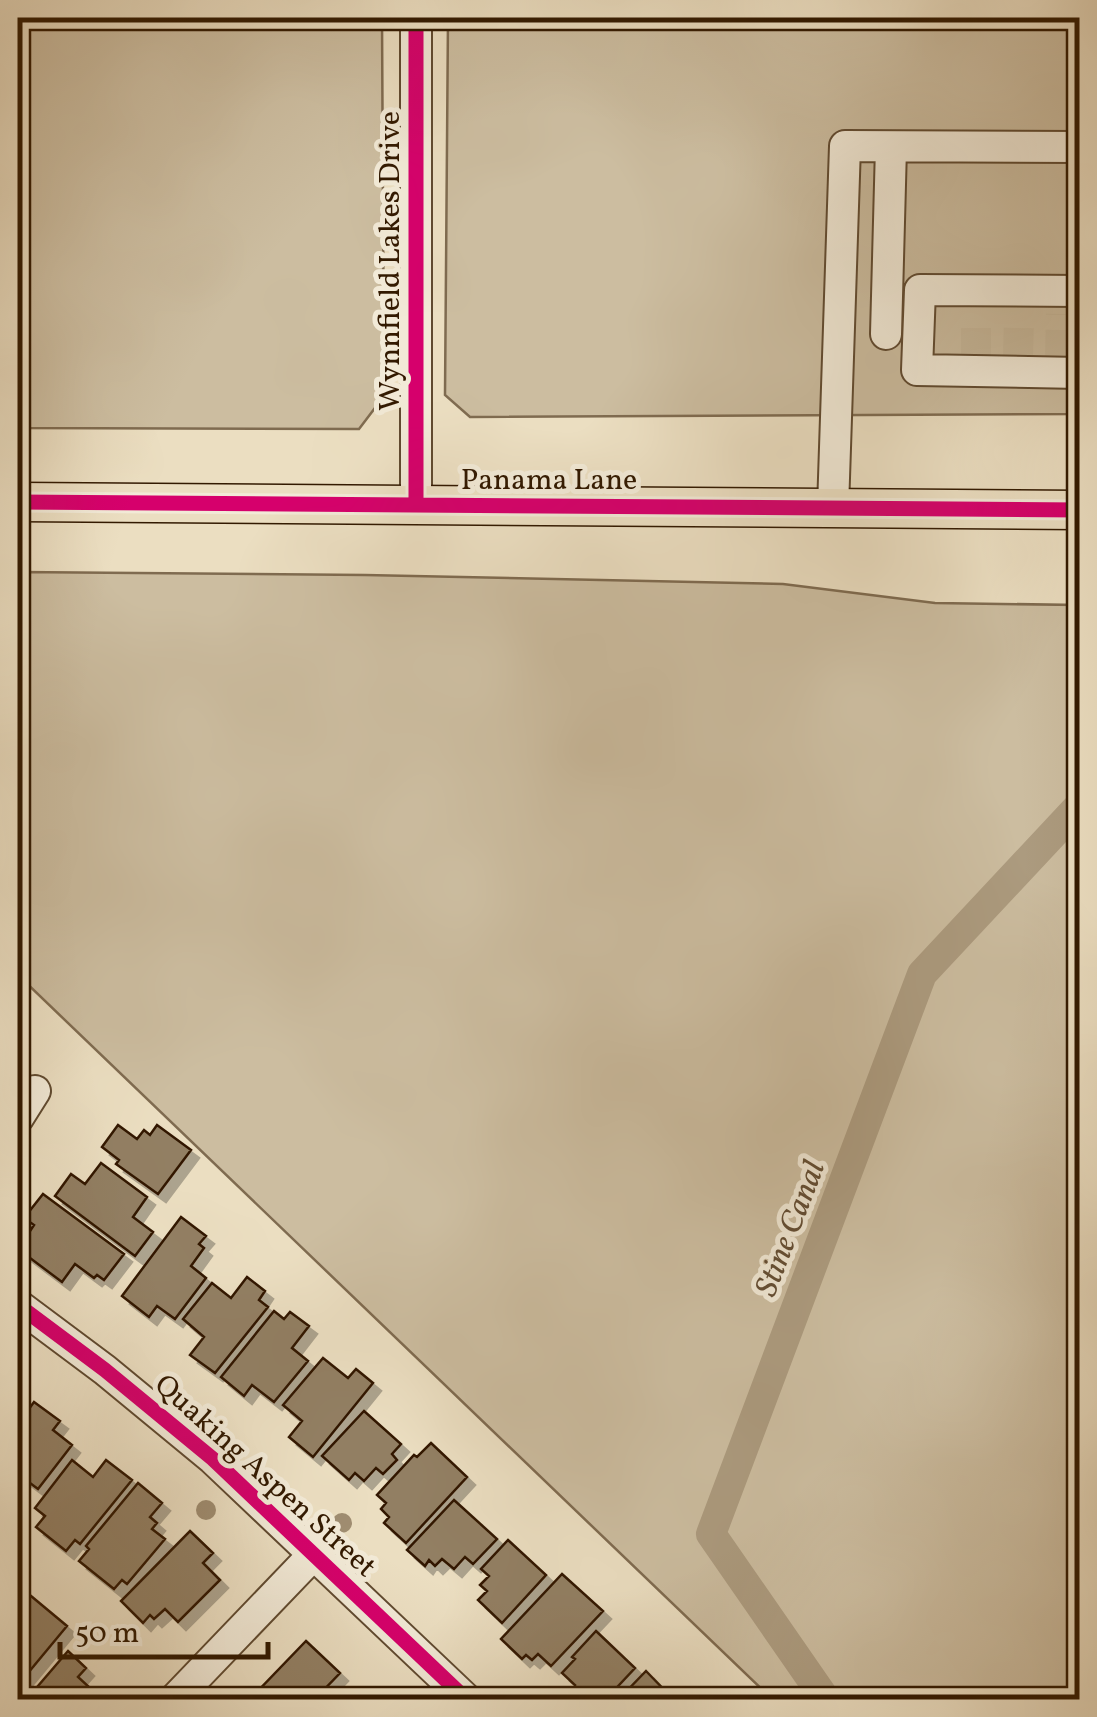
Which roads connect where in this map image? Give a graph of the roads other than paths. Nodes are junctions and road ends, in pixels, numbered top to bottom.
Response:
1 (416, 18) edge
2 (891, 147) junction
3 (1080, 148) edge
4 (1068, 299) edge
5 (840, 334) junction
6 (886, 334) junction
7 (918, 334) junction
8 (1066, 368) edge
9 (18, 502) edge
10 (416, 505) junction
11 (832, 508) junction
12 (1080, 510) edge
13 (35, 1091) dead end
14 (18, 1118) edge
15 (18, 1305) edge
16 (315, 1553) junction
17 (174, 1700) edge
18 (467, 1700) edge

1 - 10 street, Wynnfield Lakes Drive
2 - 3 street
2 - 5 street
2 - 6 street
4 - 7 street
5 - 6 street
5 - 11 street
6 - 7 street
7 - 8 street
9 - 10 main road, Panama Lane
10 - 11 main road, Panama Lane
11 - 12 main road, Panama Lane
13 - 14 street
15 - 16 street, Quaking Aspen Street
16 - 17 street
16 - 18 street, Quaking Aspen Street

